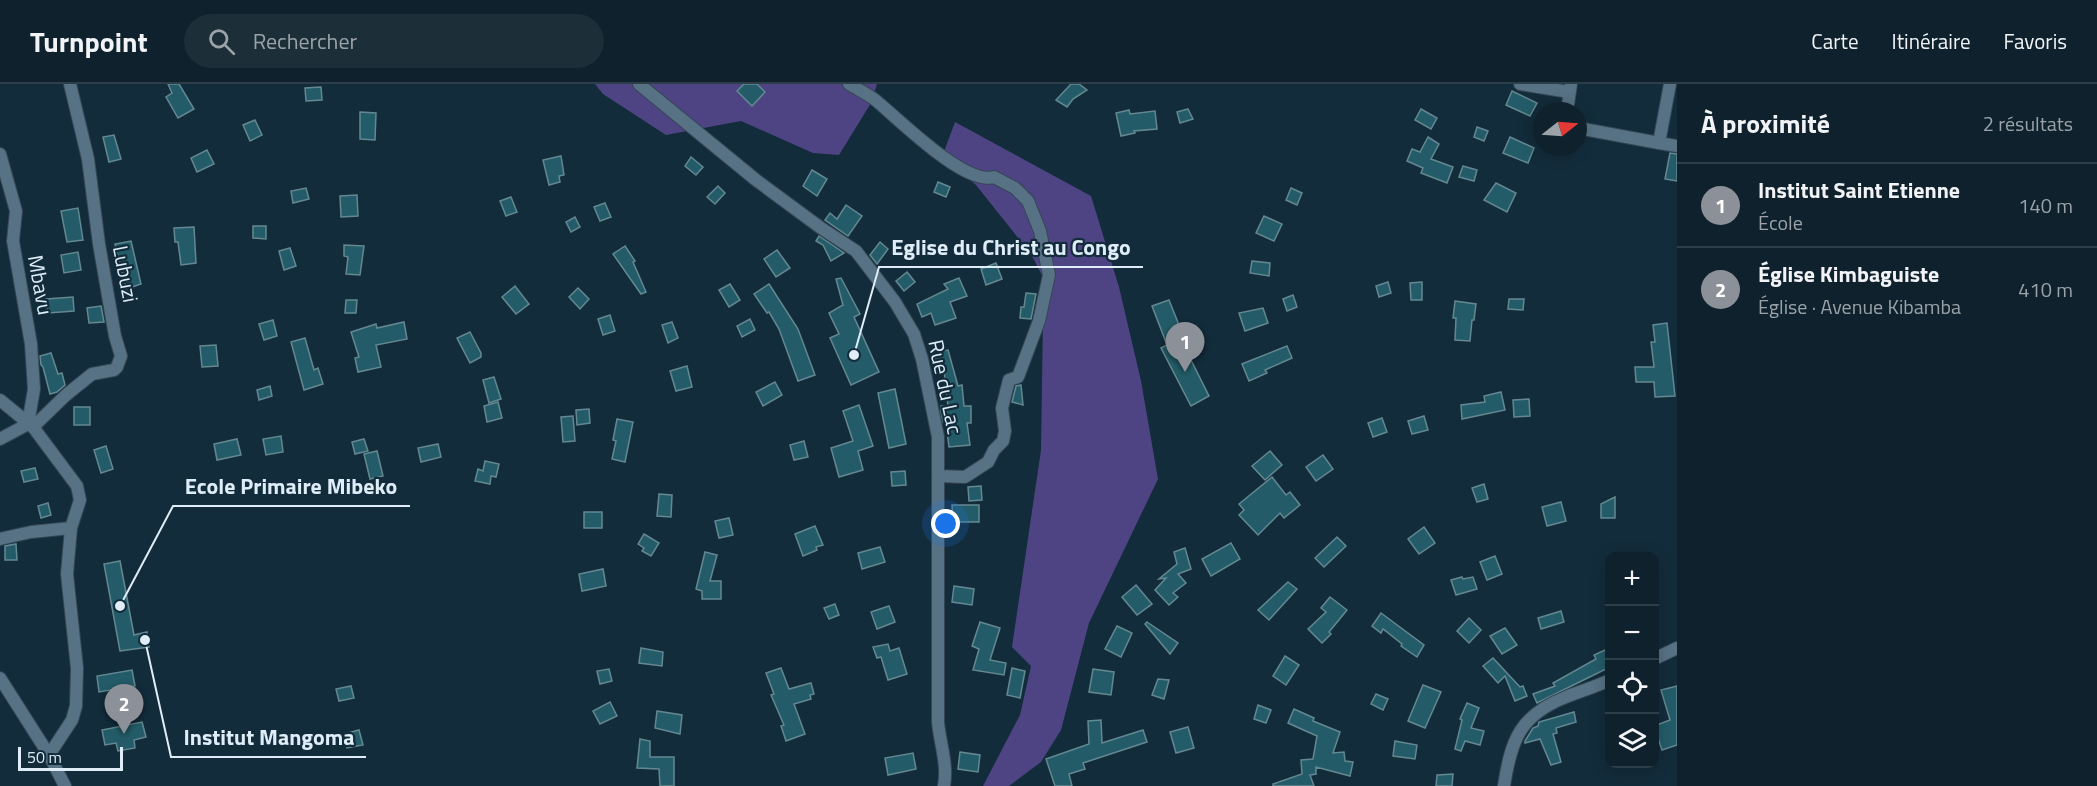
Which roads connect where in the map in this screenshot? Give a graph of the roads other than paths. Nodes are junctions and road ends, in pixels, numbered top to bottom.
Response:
1 (70, 84) edge
2 (639, 84) edge
3 (849, 84) edge
4 (1520, 84) edge
5 (1670, 84) edge
6 (1570, 88) edge
7 (1587, 130) edge
8 (1659, 143) junction
9 (1677, 146) edge
10 (0, 154) edge
11 (0, 234) edge
12 (13, 241) junction
13 (0, 400) edge
14 (31, 426) junction
15 (0, 439) edge
16 (939, 477) junction
17 (71, 528) junction
18 (0, 539) edge
19 (1677, 648) edge
20 (1659, 657) edge
21 (0, 678) edge
22 (1605, 682) edge
23 (49, 755) junction
24 (64, 786) edge
25 (944, 786) edge
26 (1504, 786) edge

1 - 14 street, Lubuzi
2 - 16 street, Rue du Lac
3 - 16 street
4 - 6 street
5 - 8 street
7 - 8 street
8 - 9 street
10 - 12 street, Mbavu
11 - 12 street
12 - 14 street, Mbavu
13 - 14 street
14 - 15 street
14 - 17 street
16 - 25 street, Rue du Lac
17 - 18 street
17 - 23 street
19 - 20 street
21 - 23 street
22 - 26 street
23 - 24 street

